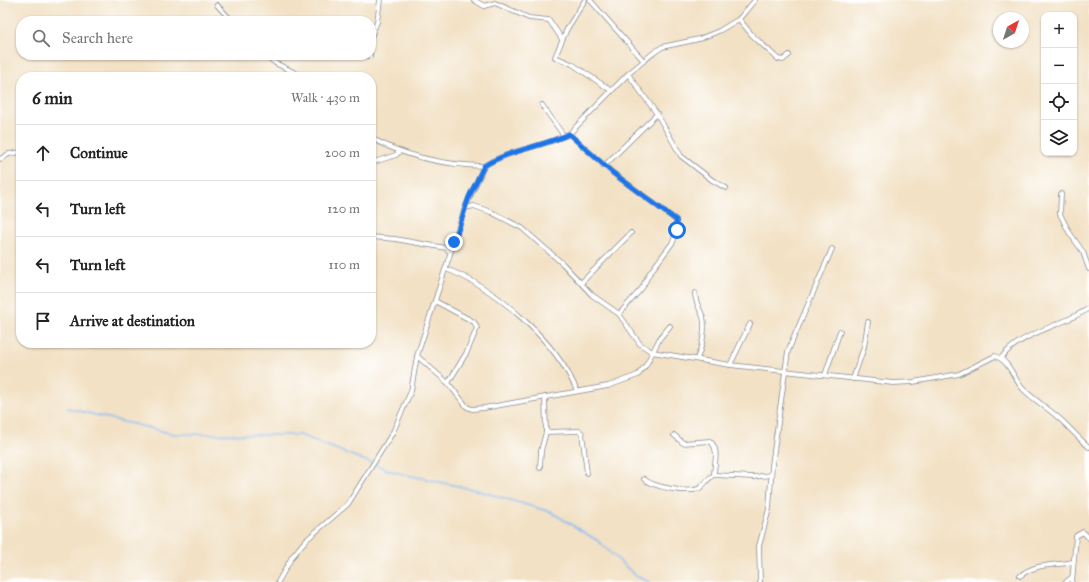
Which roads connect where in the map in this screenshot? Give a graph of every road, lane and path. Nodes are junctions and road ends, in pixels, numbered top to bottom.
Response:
1 (380, 0) edge
2 (474, 0) edge
3 (585, 0) edge
4 (590, 0) edge
5 (755, 0) edge
6 (217, 5) dead end
7 (227, 16) edge
8 (739, 19) junction
9 (376, 24) edge
10 (562, 39) junction
11 (789, 55) dead end
12 (272, 60) edge
13 (643, 60) junction
14 (294, 72) edge
15 (628, 74) junction
16 (612, 91) junction
17 (542, 105) dead end
18 (657, 114) junction
19 (567, 135) junction
20 (376, 140) edge
21 (399, 152) junction
22 (16, 153) edge
23 (0, 159) edge
24 (376, 161) edge
25 (484, 166) junction
26 (604, 166) junction
27 (726, 188) dead end
28 (1061, 194) dead end
29 (469, 197) junction
30 (474, 206) junction
31 (465, 208) junction
32 (631, 233) dead end
33 (376, 237) edge
34 (454, 242) junction
35 (446, 248) junction
36 (832, 249) dead end
37 (450, 252) junction
38 (446, 269) junction
39 (1089, 269) edge
40 (581, 283) junction
41 (696, 293) dead end
42 (435, 301) junction
43 (1089, 308) edge
44 (619, 314) junction
45 (868, 322) dead end
46 (750, 324) dead end
47 (670, 326) dead end
48 (840, 331) dead end
49 (652, 352) junction
50 (418, 356) junction
51 (1001, 358) junction
52 (697, 359) junction
53 (730, 365) junction
54 (785, 372) junction
55 (825, 375) junction
56 (853, 380) junction
57 (448, 383) junction
58 (577, 391) junction
59 (545, 397) junction
60 (546, 432) junction
61 (674, 435) dead end
62 (1089, 447) edge
63 (540, 468) dead end
64 (587, 474) dead end
65 (772, 474) junction
66 (714, 475) junction
67 (644, 479) dead end
68 (1089, 538) edge
69 (1073, 562) junction
70 (1020, 576) dead end
71 (1072, 577) junction
72 (278, 582) edge
73 (760, 582) edge
74 (1066, 582) edge
75 (1072, 582) edge

1 - 9 street
2 - 10 street
3 - 10 street
4 - 13 street
5 - 8 street
6 - 7 street
8 - 11 street
8 - 13 street
10 - 16 street
12 - 14 street
13 - 15 street
15 - 16 street
15 - 18 street
16 - 19 street
17 - 19 street
18 - 26 street
18 - 27 street
19 - 25 street
19 - 26 street
20 - 21 street
21 - 24 street
21 - 25 street
22 - 23 street
25 - 29 street
26 - 44 street
28 - 39 street
29 - 30 street
29 - 31 street
30 - 31 street
30 - 40 street
31 - 34 street
32 - 40 street
33 - 35 street
34 - 35 street
34 - 37 street
35 - 37 street
36 - 54 street
37 - 38 street
38 - 42 street
38 - 58 street
40 - 44 street
41 - 52 street
42 - 50 street
42 - 57 street
43 - 51 street
44 - 49 street
45 - 56 street
46 - 53 street
47 - 49 street
48 - 55 street
49 - 52 street
49 - 58 street
50 - 57 street
50 - 72 street
51 - 56 street
51 - 62 street
52 - 53 street
53 - 54 street
54 - 55 street
54 - 65 street
55 - 56 street
57 - 59 street
58 - 59 street
59 - 60 street
60 - 63 street
60 - 64 street
61 - 66 street
65 - 66 street
65 - 73 street
66 - 67 street
68 - 69 street
69 - 70 street
69 - 71 street
71 - 74 street
71 - 75 street

